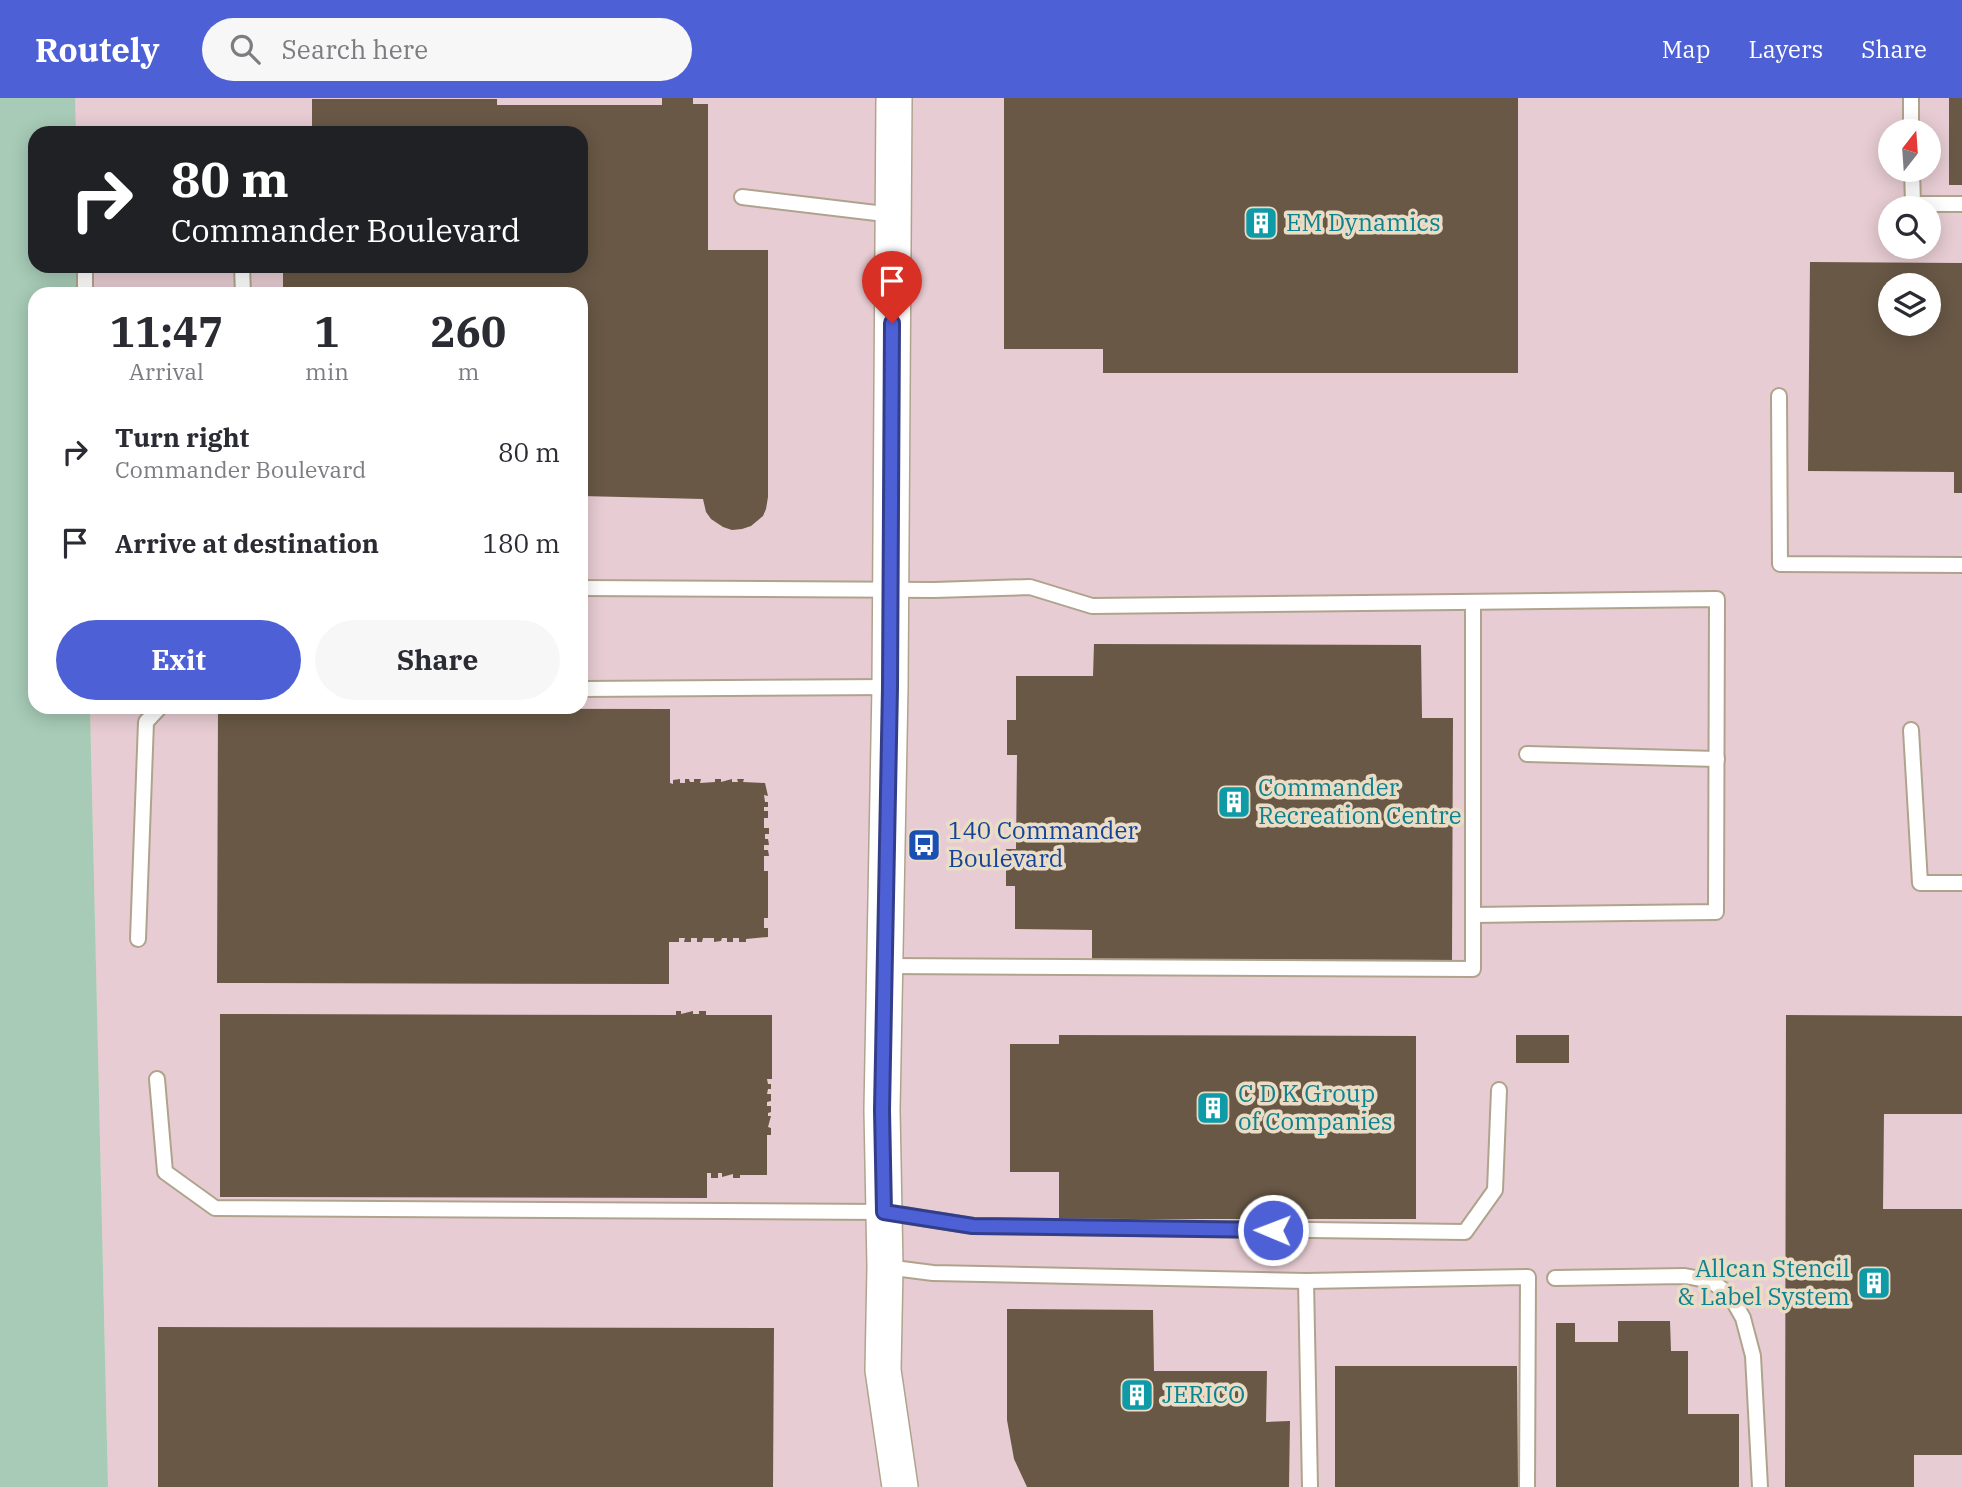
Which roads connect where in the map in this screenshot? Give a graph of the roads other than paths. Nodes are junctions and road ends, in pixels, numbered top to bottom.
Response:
1 (894, 98) edge
2 (1910, 98) edge
3 (1911, 119) edge
4 (1912, 182) edge
5 (742, 197) dead end
6 (1962, 204) edge
7 (893, 215) junction
8 (1779, 396) dead end
9 (1962, 565) edge
10 (588, 588) edge
11 (889, 590) junction
12 (1473, 602) junction
13 (890, 687) junction
14 (588, 689) edge
15 (153, 714) edge
16 (1911, 730) dead end
17 (1527, 754) dead end
18 (1717, 759) junction
19 (1962, 883) edge
20 (1473, 915) junction
21 (138, 939) dead end
22 (884, 966) junction
23 (157, 1079) dead end
24 (1499, 1090) dead end
25 (884, 1212) junction
26 (885, 1267) junction
27 (1555, 1278) dead end
28 (1306, 1281) junction
29 (900, 1487) edge
30 (1310, 1487) edge
31 (1527, 1487) edge
32 (1760, 1487) edge

1 - 7 street
2 - 3 lane
4 - 6 lane
5 - 7 lane
7 - 11 street
8 - 9 lane
10 - 11 lane
11 - 12 lane
11 - 13 street
12 - 18 lane
12 - 20 lane
13 - 14 lane
13 - 22 street
15 - 21 lane
16 - 19 lane
17 - 18 lane
18 - 20 lane
20 - 22 lane
22 - 25 street
23 - 25 lane
24 - 25 lane
25 - 26 street
26 - 28 lane
26 - 29 street
27 - 32 lane
28 - 30 lane
28 - 31 lane

